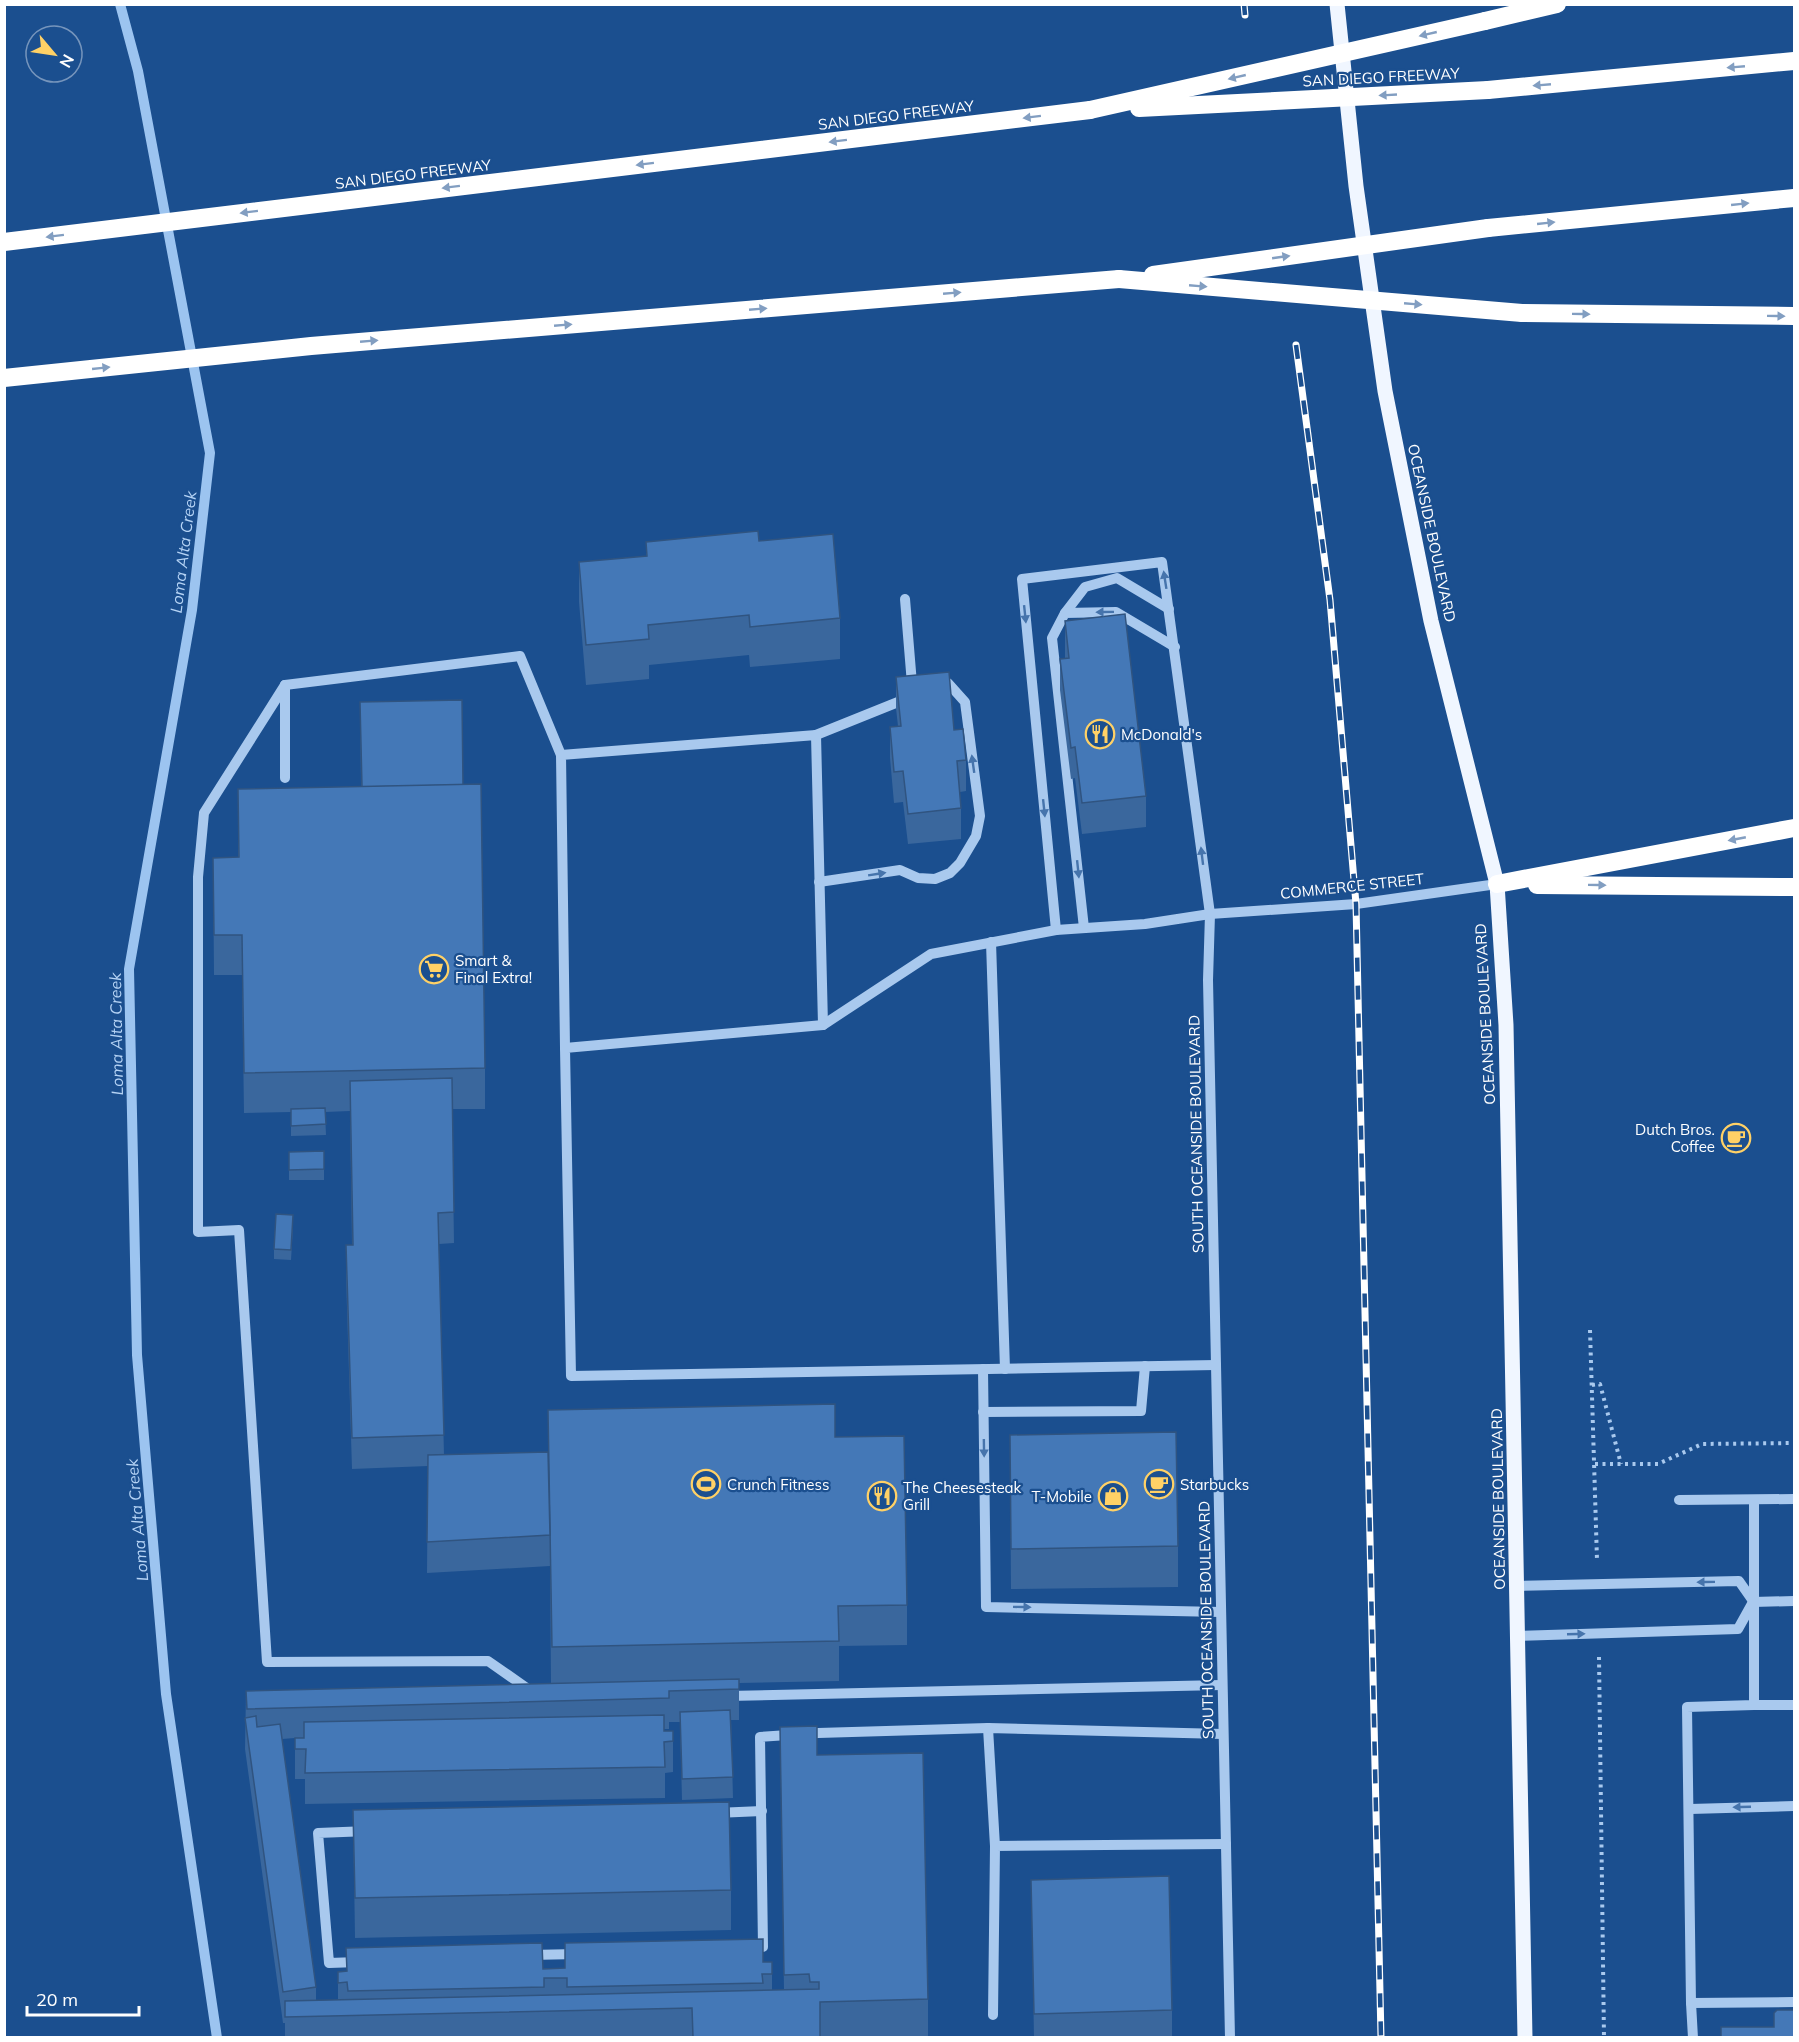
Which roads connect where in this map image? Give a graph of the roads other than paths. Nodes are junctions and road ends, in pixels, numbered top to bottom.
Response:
1 (1337, 4) edge
2 (1557, 4) edge
3 (1794, 61) edge
4 (1090, 110) junction
5 (1794, 198) edge
6 (4, 242) edge
7 (1119, 279) junction
8 (1794, 316) edge
9 (4, 378) edge
10 (905, 599) dead end
11 (1169, 609) junction
12 (1065, 613) junction
13 (1175, 647) junction
14 (912, 684) junction
15 (285, 685) junction
16 (816, 735) junction
17 (561, 755) junction
18 (285, 778) dead end
19 (1794, 828) edge
20 (819, 882) junction
21 (1497, 884) junction
22 (1794, 887) edge
23 (1210, 914) junction
24 (1084, 928) junction
25 (1056, 930) junction
26 (991, 942) junction
27 (823, 1026) junction
28 (566, 1048) junction
29 (1216, 1365) junction
30 (1145, 1366) junction
31 (983, 1369) junction
32 (1005, 1369) junction
33 (983, 1412) junction
34 (1794, 1499) edge
35 (1679, 1500) dead end
36 (1754, 1500) junction
37 (1518, 1586) junction
38 (1794, 1601) edge
39 (1753, 1602) junction
40 (1221, 1612) junction
41 (1518, 1636) junction
42 (1222, 1685) junction
43 (711, 1696) edge
44 (544, 1700) edge
45 (1754, 1705) junction
46 (1794, 1705) edge
47 (988, 1728) junction
48 (1223, 1734) junction
49 (1794, 1806) edge
50 (1690, 1809) junction
51 (762, 1811) junction
52 (703, 1814) edge
53 (376, 1830) edge
54 (1226, 1844) junction
55 (995, 1846) junction
56 (751, 1947) edge
57 (587, 1953) edge
58 (517, 1956) edge
59 (365, 1961) edge
60 (1794, 2002) edge
61 (1691, 2003) junction
62 (993, 2015) dead end
63 (1230, 2037) edge
64 (1525, 2037) edge
65 (1693, 2037) edge

1 - 21 main road, OCEANSIDE BOULEVARD
2 -> 4 highway, bridge
3 -> 4 highway, SAN DIEGO FREEWAY, bridge
4 -> 6 highway, SAN DIEGO FREEWAY
7 -> 5 highway, bridge
7 -> 8 highway, bridge
9 -> 7 highway
10 - 14 street
11 - 12 street
11 - 13 street, SOUTH OCEANSIDE BOULEVARD
11 -> 25 street, SOUTH OCEANSIDE BOULEVARD
13 -> 12 street
12 -> 24 street
23 -> 13 street, SOUTH OCEANSIDE BOULEVARD
14 - 16 street
20 -> 14 street
15 - 17 street
15 - 18 street
15 - 44 street
16 - 17 street
16 - 20 street
17 - 28 street
19 -> 21 highway
20 - 27 street
21 -> 22 highway
21 - 23 street, COMMERCE STREET
21 - 37 main road, OCEANSIDE BOULEVARD
23 - 24 street, COMMERCE STREET
23 - 29 street, SOUTH OCEANSIDE BOULEVARD
24 - 25 street, COMMERCE STREET
25 - 26 street, COMMERCE STREET
26 - 27 street, COMMERCE STREET
26 - 32 street
27 - 28 street
28 - 31 street
29 - 30 street
29 - 40 street, SOUTH OCEANSIDE BOULEVARD
30 - 32 street
30 - 33 street
31 - 32 street
31 - 33 street
33 -> 40 street
34 - 36 street
35 - 36 street
36 - 39 street
39 -> 37 street
37 - 41 main road, OCEANSIDE BOULEVARD
38 - 39 street
41 -> 39 street
39 - 45 street
40 - 42 street, SOUTH OCEANSIDE BOULEVARD
41 - 64 main road, OCEANSIDE BOULEVARD
42 - 43 street
42 - 48 street, SOUTH OCEANSIDE BOULEVARD
45 - 46 street
45 - 50 street
47 - 48 street
47 - 51 street
47 - 55 street
48 - 54 street, SOUTH OCEANSIDE BOULEVARD
49 -> 50 street
50 - 61 street
51 - 52 street
51 - 56 street
53 - 59 street
54 - 55 street
54 - 63 street, SOUTH OCEANSIDE BOULEVARD
55 - 62 street
57 - 58 street
60 - 61 street
61 - 65 street

